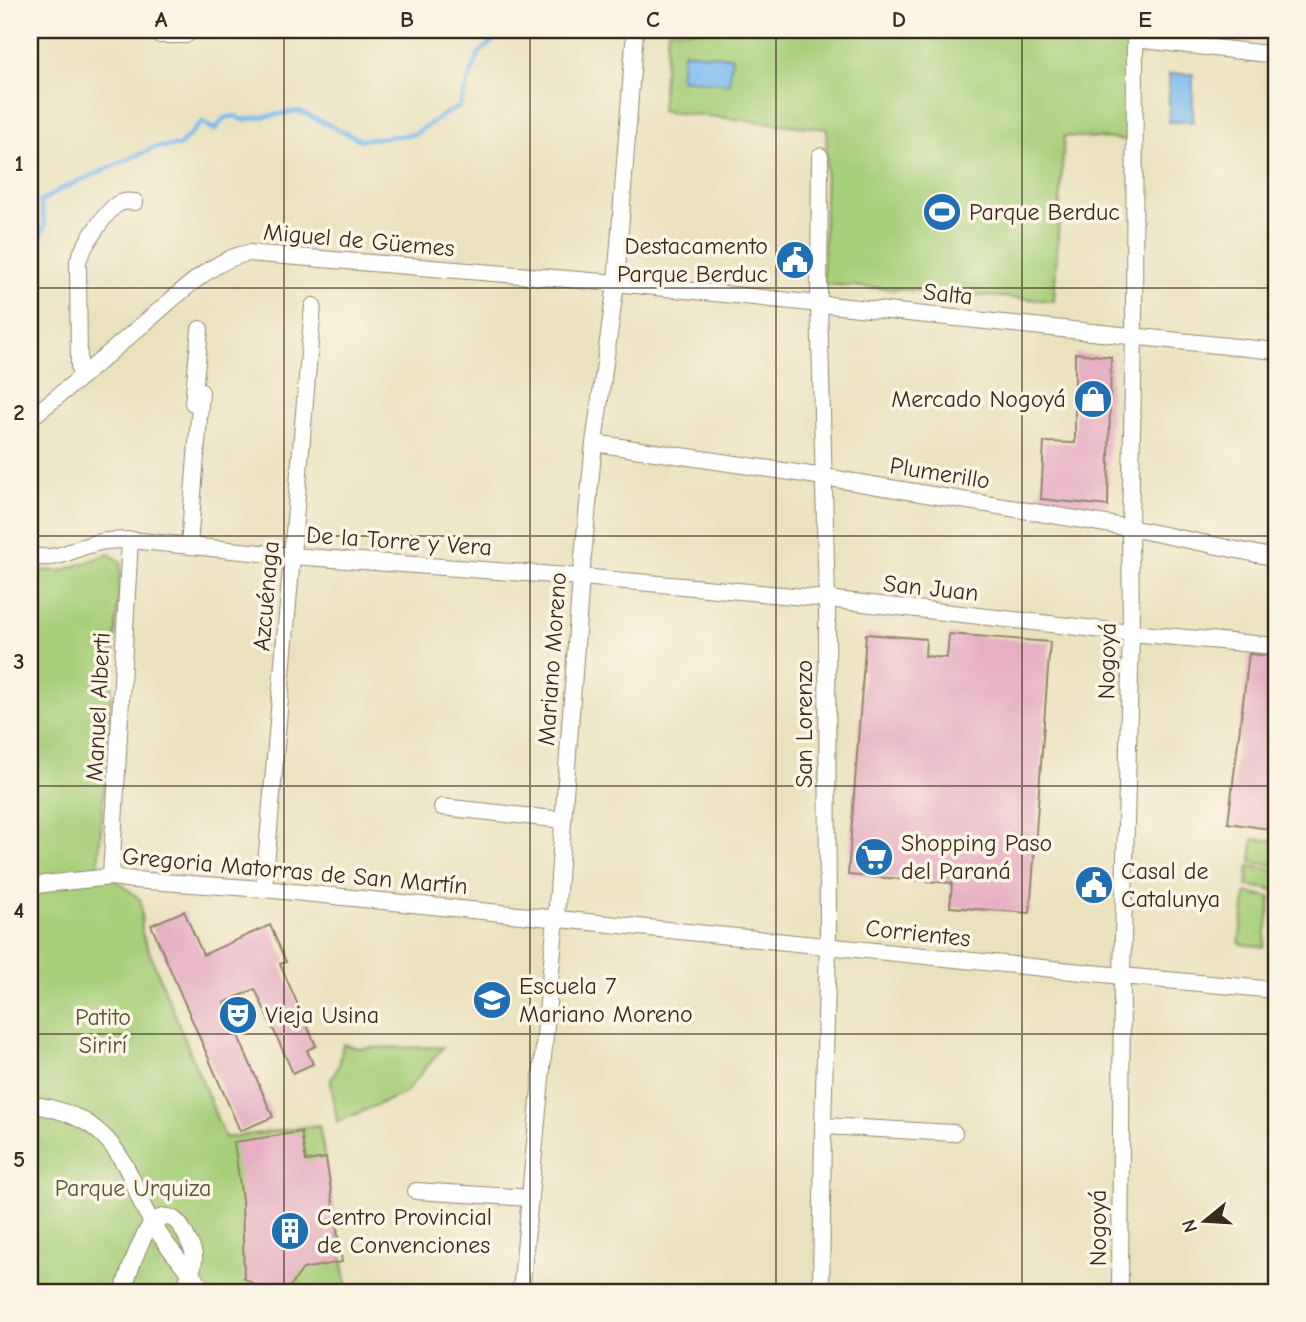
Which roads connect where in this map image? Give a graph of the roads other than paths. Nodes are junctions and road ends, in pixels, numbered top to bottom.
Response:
1 (154, 30) edge
2 (635, 30) edge
3 (1135, 34) edge
4 (187, 35) dead end
5 (1276, 55) edge
6 (820, 156) dead end
7 (135, 202) dead end
8 (616, 283) junction
9 (820, 303) junction
10 (313, 306) dead end
11 (200, 329) dead end
12 (1134, 336) junction
13 (1276, 351) edge
14 (81, 376) junction
15 (201, 392) dead end
16 (30, 418) edge
17 (197, 440) junction
18 (594, 443) junction
19 (824, 477) junction
20 (1130, 528) junction
21 (131, 540) junction
22 (189, 546) junction
23 (30, 556) edge
24 (292, 556) junction
25 (1276, 558) edge
26 (581, 577) junction
27 (827, 599) junction
28 (1131, 633) junction
29 (1276, 646) edge
30 (442, 807) dead end
31 (563, 820) junction
32 (111, 877) junction
33 (30, 887) edge
34 (264, 889) junction
35 (556, 918) junction
36 (828, 946) junction
37 (1122, 976) junction
38 (1276, 990) edge
39 (30, 1104) edge
40 (822, 1126) junction
41 (954, 1133) dead end
42 (416, 1191) dead end
43 (531, 1198) junction
44 (152, 1222) junction
45 (191, 1273) junction
46 (123, 1292) edge
47 (182, 1292) edge
48 (206, 1292) edge
49 (521, 1292) edge
50 (821, 1292) edge
51 (1120, 1292) edge

1 - 4 street
2 - 8 street, Mariano Moreno
3 - 5 street
3 - 12 street, Nogoyá
6 - 9 street, San Lorenzo
7 - 14 street
8 - 9 street, Salta
8 - 14 street, Miguel de Güemes
8 - 18 street, Mariano Moreno
9 - 12 street, Salta
9 - 19 street, San Lorenzo
10 - 24 street, Azcuénaga
11 - 17 street
12 - 13 street, Salta
12 - 20 street, Nogoyá
14 - 16 street, Miguel de Güemes
15 - 17 street
17 - 22 street
18 - 19 street, Plumerillo
18 - 26 street, Mariano Moreno
19 - 20 street, Plumerillo
19 - 27 street, San Lorenzo
20 - 25 street, Plumerillo
20 - 28 street, Nogoyá
21 - 22 street, De la Torre y Vera
21 - 23 street, De la Torre y Vera
21 - 32 street, Manuel Alberti
22 - 24 street, De la Torre y Vera
24 - 26 street, De la Torre y Vera
24 - 34 street, Azcuénaga
26 - 27 street, San Juan
26 - 31 street, Mariano Moreno
27 - 28 street, San Juan
27 - 36 street, San Lorenzo
28 - 29 street, San Juan
28 - 37 street, Nogoyá
30 - 31 street
31 - 35 street, Mariano Moreno
32 - 33 street, Gregoria Matorras de San Martín
32 - 34 street, Gregoria Matorras de San Martín
34 - 35 street, Gregoria Matorras de San Martín
35 - 36 street, Corrientes
35 - 43 street, Mariano Moreno
36 - 37 street, Corrientes
36 - 40 street, San Lorenzo
37 - 38 street, Corrientes
37 - 51 street, Nogoyá
39 - 44 street
40 - 41 street
40 - 50 street, San Lorenzo
42 - 43 street
43 - 49 street, Mariano Moreno
44 - 45 street
44 - 46 street
45 - 47 street
45 - 48 street

